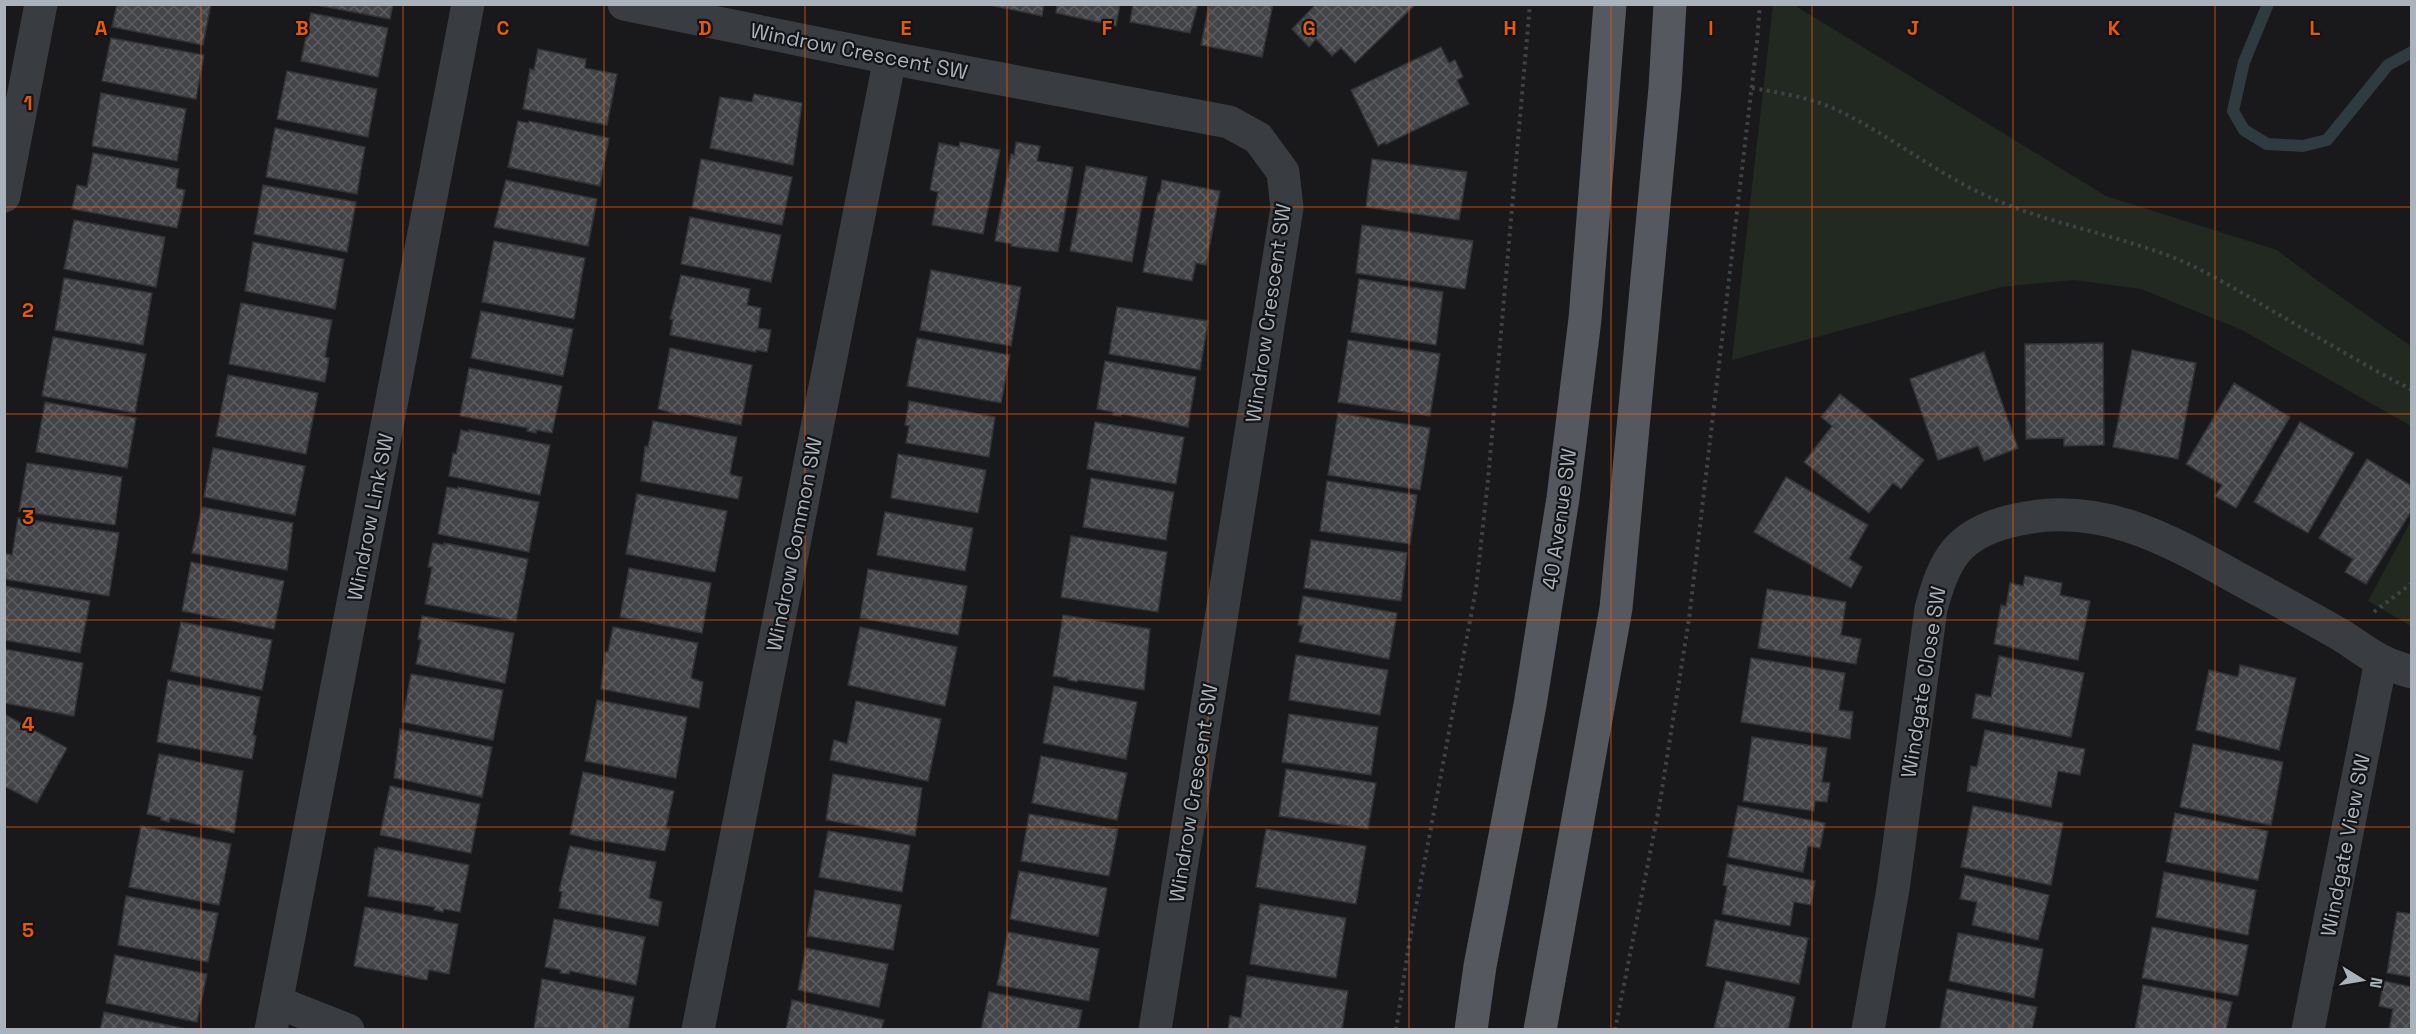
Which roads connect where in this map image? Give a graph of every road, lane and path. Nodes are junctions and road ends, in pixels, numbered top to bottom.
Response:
1 (41, 4) edge
2 (468, 4) edge
3 (624, 4) edge
4 (1530, 4) edge
5 (1610, 4) edge
6 (1670, 4) edge
7 (1760, 4) edge
8 (890, 58) junction
9 (1752, 88) junction
10 (4, 196) edge
11 (2412, 390) edge
12 (2412, 583) edge
13 (2342, 636) junction
14 (2381, 661) junction
15 (2412, 672) edge
16 (274, 1016) edge
17 (348, 1029) edge
18 (698, 1029) edge
19 (1155, 1029) edge
20 (1396, 1029) edge
21 (1471, 1029) edge
22 (1540, 1029) edge
23 (1615, 1029) edge
24 (1868, 1029) edge
25 (2308, 1029) edge

1 - 10 street
2 - 16 street, Windrow Link SW
3 - 8 street, Windrow Crescent SW
4 - 20 path
5 - 21 main road, 40 Avenue SW
6 - 22 main road
7 - 9 path
8 - 18 street, Windrow Common SW
8 - 19 street, Windrow Crescent SW
9 - 11 path
9 - 23 path
12 - 13 path
13 - 14 street, Windgate Close SW
13 - 24 street, Windgate Close SW
14 - 15 street, Windgate Close SW
14 - 25 street, Windgate View SW
16 - 17 street

